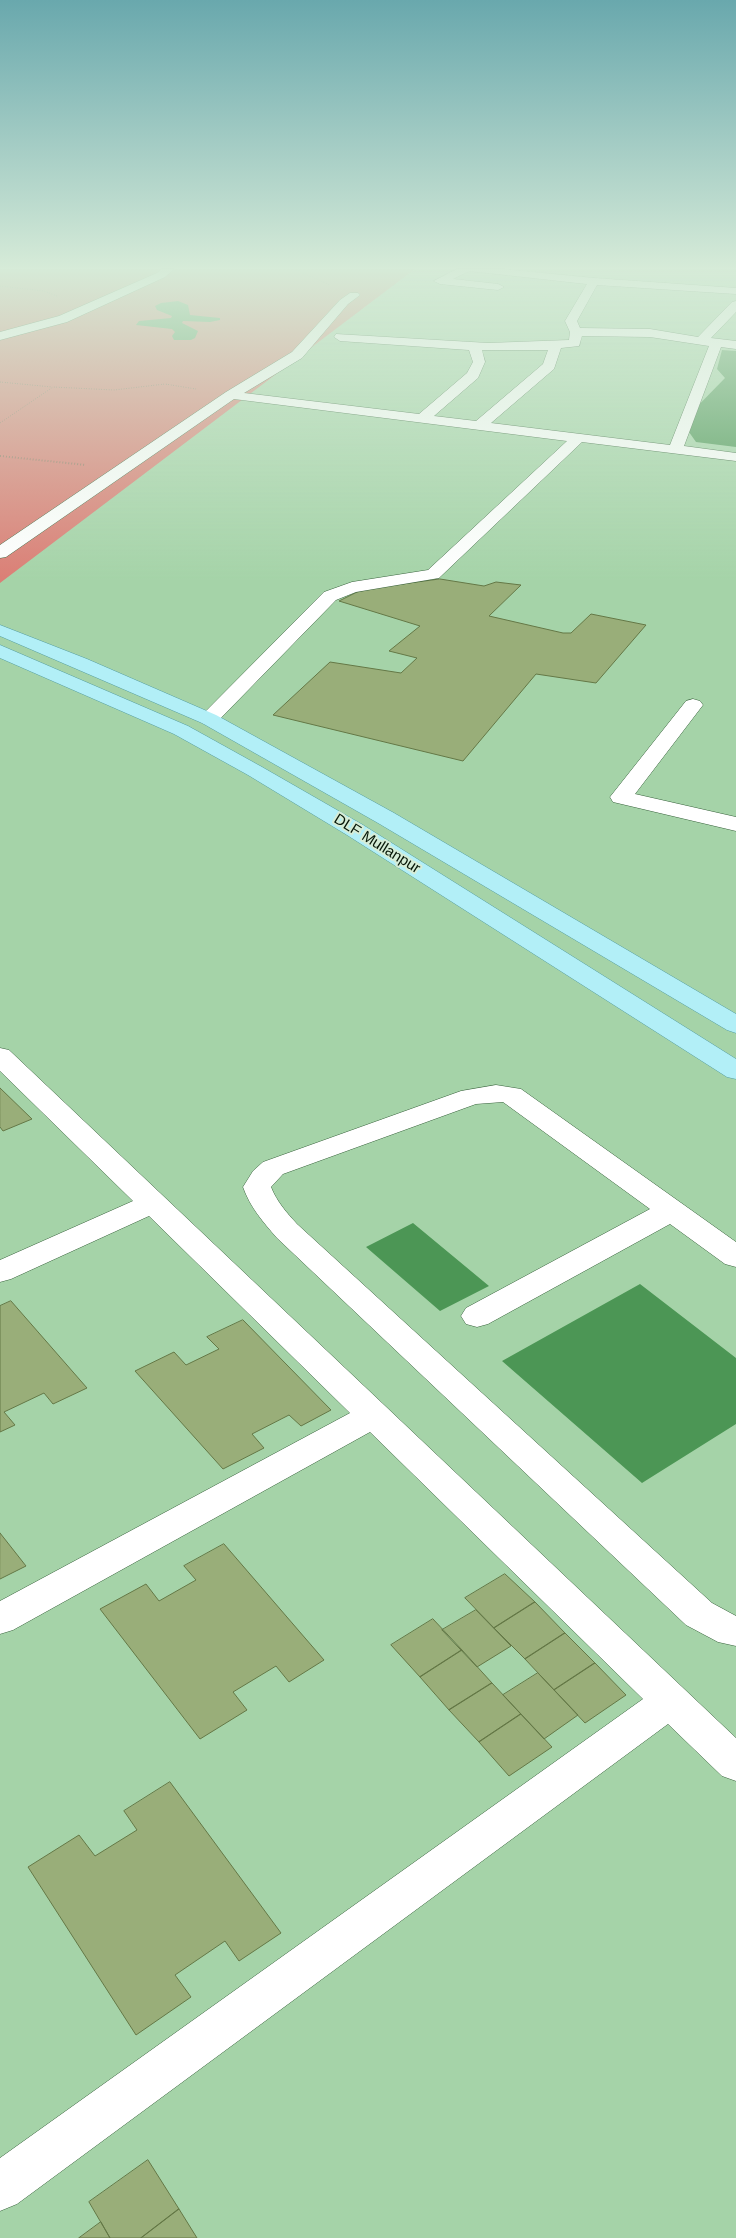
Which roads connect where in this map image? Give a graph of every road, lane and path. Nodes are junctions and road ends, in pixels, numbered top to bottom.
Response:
1 (267, 373) edge
2 (474, 373) edge
3 (540, 373) edge
4 (705, 373) edge
5 (0, 382) edge
6 (53, 387) junction
7 (231, 395) junction
8 (422, 419) junction
9 (0, 423) edge
10 (479, 426) junction
11 (578, 438) junction
12 (676, 449) junction
13 (0, 456) edge
14 (736, 457) edge
15 (122, 468) junction
16 (0, 554) edge
17 (0, 630) edge
18 (0, 651) edge
19 (693, 705) dead end
20 (209, 719) junction
21 (736, 824) edge
22 (736, 1025) edge
23 (0, 1056) edge
24 (736, 1071) edge
25 (153, 1203) junction
26 (672, 1210) junction
27 (736, 1256) edge
28 (0, 1272) edge
29 (477, 1316) dead end
30 (374, 1415) junction
31 (0, 1619) edge
32 (736, 1631) edge
33 (670, 1701) junction
34 (736, 1764) edge
35 (0, 2187) edge

1 - 7 street
2 - 8 street
3 - 10 street
4 - 12 street
5 - 6 path
6 - 7 path
6 - 9 path
7 - 8 street
7 - 15 street
8 - 10 street
10 - 11 street
11 - 12 street
11 - 20 street
12 - 14 street
13 - 15 path
15 - 16 street
17 - 20 main road, DLF Mullanpur
18 - 24 main road, DLF Mullanpur
19 - 21 street
20 - 22 main road, DLF Mullanpur
23 - 25 street
25 - 28 street
25 - 30 street
26 - 27 street
26 - 29 street
26 - 32 street
30 - 31 street
30 - 33 street
33 - 34 street
33 - 35 street

